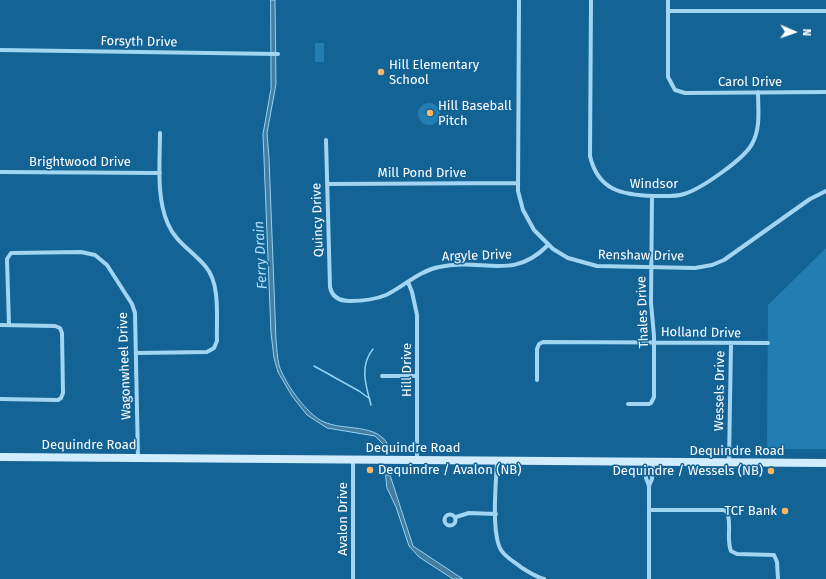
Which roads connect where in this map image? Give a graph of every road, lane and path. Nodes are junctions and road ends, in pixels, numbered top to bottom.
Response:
1 (519, 0) edge
2 (591, 0) edge
3 (668, 0) edge
4 (668, 11) junction
5 (826, 11) edge
6 (0, 50) edge
7 (277, 54) dead end
8 (758, 92) junction
9 (826, 92) edge
10 (160, 134) dead end
11 (326, 140) dead end
12 (0, 172) edge
13 (160, 173) junction
14 (517, 183) junction
15 (327, 184) junction
16 (826, 191) edge
17 (652, 196) junction
18 (548, 245) junction
19 (651, 267) junction
20 (408, 282) junction
21 (337, 298) joint
22 (9, 325) junction
23 (0, 326) edge
24 (654, 342) junction
25 (731, 343) junction
26 (768, 343) dead end
27 (136, 353) junction
28 (382, 376) dead end
29 (417, 376) junction
30 (537, 380) dead end
31 (0, 399) edge
32 (628, 404) dead end
33 (0, 457) edge
34 (138, 458) junction
35 (354, 459) junction
36 (417, 460) junction
37 (497, 460) junction
38 (649, 462) junction
39 (729, 462) junction
40 (826, 463) edge
41 (649, 486) junction
42 (649, 510) junction
43 (496, 514) junction
44 (456, 517) dead end
45 (353, 579) edge
46 (544, 579) edge
47 (649, 579) edge
48 (778, 579) edge

1 - 14 street, Renshaw Drive
2 - 17 street, Windsor
3 - 4 street
4 - 5 street
4 - 8 street, Carol Drive
6 - 7 street, Forsyth Drive
8 - 9 street, Carol Drive
8 - 17 street, Windsor
10 - 13 street
11 - 15 street, Quincy Drive
12 - 13 street, Brightwood Drive
13 - 27 street
14 - 15 street, Mill Pond Drive
14 - 18 street, Renshaw Drive
15 - 21 street, Quincy Drive
16 - 19 street, Renshaw Drive
17 - 19 street, Thales Drive
18 - 19 street, Renshaw Drive
18 - 20 street, Argyle Drive
19 - 24 street, Thales Drive
20 - 21 street, Argyle Drive
20 - 29 street, Hill Drive
22 - 23 street
22 - 27 street, Wagonwheel Drive
22 - 31 street
24 - 25 street, Holland Drive
24 - 30 street, Holland Drive
24 - 32 street, Thales Drive
25 - 26 street, Holland Drive
25 - 39 street, Wessels Drive
27 - 34 street, Wagonwheel Drive
28 - 29 street
29 - 36 street, Hill Drive
33 - 34 main road, Dequindre Road
34 - 35 main road, Dequindre Road
35 - 36 main road, Dequindre Road
35 - 45 street, Avalon Drive
36 - 37 main road, Dequindre Road
37 - 38 main road, Dequindre Road
37 - 43 street
38 - 39 main road, Dequindre Road
38 - 41 street
38 - 41 street
39 - 40 main road, Dequindre Road
41 - 42 street
42 - 47 street
42 - 48 street
43 - 44 street
43 - 46 street

